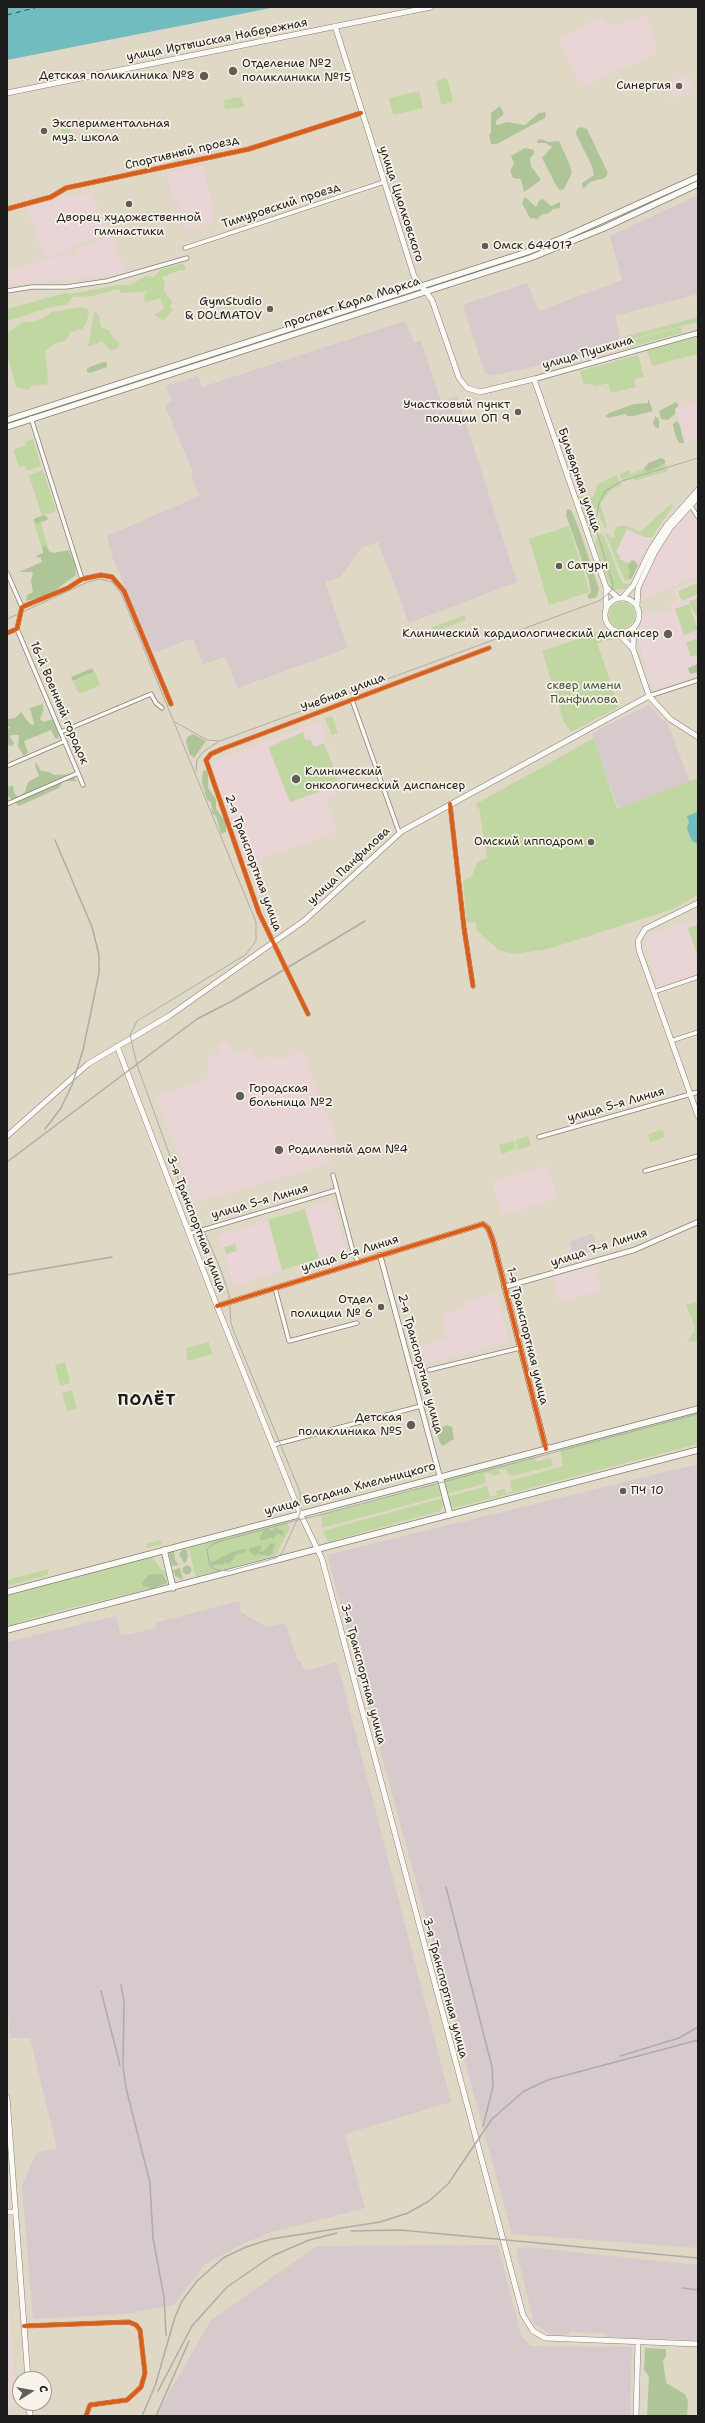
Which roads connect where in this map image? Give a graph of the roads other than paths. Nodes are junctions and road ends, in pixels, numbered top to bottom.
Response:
1 (431, 7) edge
2 (335, 26) junction
3 (7, 93) edge
4 (361, 113) junction
5 (698, 177) edge
6 (384, 182) junction
7 (698, 184) edge
8 (7, 209) edge
9 (578, 232) junction
10 (580, 238) junction
11 (565, 241) junction
12 (185, 248) dead end
13 (187, 258) dead end
14 (421, 286) junction
15 (7, 291) edge
16 (425, 291) junction
17 (698, 333) edge
18 (534, 378) junction
19 (483, 392) joint
20 (29, 412) junction
21 (31, 419) junction
22 (7, 420) edge
23 (7, 427) edge
24 (698, 490) edge
25 (698, 497) edge
26 (689, 503) junction
27 (698, 517) edge
28 (7, 573) edge
29 (82, 579) junction
30 (606, 587) junction
31 (620, 597) junction
32 (637, 606) junction
33 (22, 607) junction
34 (606, 608) junction
35 (634, 627) junction
36 (17, 629) junction
37 (616, 631) junction
38 (7, 633) edge
39 (489, 648) dead end
40 (633, 649) junction
41 (698, 680) edge
42 (649, 696) junction
43 (352, 700) junction
44 (171, 704) dead end
45 (162, 708) dead end
46 (61, 732) junction
47 (698, 737) edge
48 (65, 741) junction
49 (206, 760) joint
50 (7, 766) edge
51 (78, 773) junction
52 (83, 785) dead end
53 (7, 804) edge
54 (450, 804) junction
55 (399, 832) junction
56 (698, 904) edge
57 (272, 944) junction
58 (698, 977) edge
59 (473, 986) dead end
60 (654, 992) junction
61 (308, 1014) dead end
62 (698, 1032) edge
63 (671, 1042) junction
64 (117, 1046) junction
65 (698, 1092) edge
66 (690, 1095) junction
67 (698, 1116) edge
68 (7, 1136) edge
69 (539, 1137) dead end
70 (698, 1156) edge
71 (645, 1172) dead end
72 (333, 1175) dead end
73 (337, 1190) junction
74 (698, 1222) edge
75 (488, 1228) joint
76 (189, 1234) junction
77 (380, 1255) junction
78 (358, 1262) junction
79 (504, 1287) junction
80 (275, 1288) junction
81 (217, 1306) junction
82 (357, 1323) dead end
83 (520, 1348) junction
84 (428, 1370) dead end
85 (421, 1406) junction
86 (698, 1409) edge
87 (273, 1445) junction
88 (546, 1449) junction
89 (698, 1450) edge
90 (440, 1477) junction
91 (300, 1513) junction
92 (450, 1515) junction
93 (164, 1550) junction
94 (319, 1550) junction
95 (173, 1588) junction
96 (7, 1592) edge
97 (7, 1630) edge
98 (7, 2097) edge
99 (7, 2212) edge
100 (16, 2212) junction
101 (24, 2326) junction
102 (638, 2342) junction
103 (698, 2344) edge
104 (27, 2371) edge
105 (86, 2416) edge
106 (636, 2416) edge

1 - 2 main road, улица Иртышская Набережная
2 - 3 main road, улица Иртышская Набережная
2 - 4 main road, улица Циолковского
4 - 6 main road, улица Циолковского
4 - 8 street, Спортивный проезд
5 - 9 main road, проспект Карла Маркса
6 - 12 street, Тимуровский проезд
6 - 14 main road, улица Циолковского
7 - 10 main road, проспект Карла Маркса
9 - 10 main road
9 - 11 main road, проспект Карла Маркса
10 - 11 main road, проспект Карла Маркса
11 - 14 main road, проспект Карла Маркса
11 - 16 main road, проспект Карла Маркса
13 - 15 street
14 - 16 main road, улица Циолковского
14 - 20 main road, проспект Карла Маркса
16 - 19 main road, улица Циолковского
16 - 21 main road, проспект Карла Маркса
17 - 18 street, улица Пушкина
18 - 19 main road, улица Пушкина
18 - 30 main road, Бульварная улица
20 - 21 street
20 - 22 main road, проспект Карла Маркса
21 - 23 main road, проспект Карла Маркса
21 - 29 street
24 - 26 main road
25 - 26 main road
26 - 27 street
26 - 31 main road
26 - 32 main road
28 - 33 street
29 - 33 street
29 - 44 street
30 - 31 main road, Бульварная улица
30 - 34 main road, Бульварная улица
31 - 32 main road
31 - 34 main road
32 - 35 main road
33 - 36 street
34 - 37 main road
35 - 37 main road
35 - 40 main road
36 - 38 street
36 - 46 street, 16-й Военный городок
37 - 40 main road
39 - 43 street, Учебная улица
40 - 42 main road
41 - 42 street
42 - 47 main road
42 - 54 main road, улица Панфилова
43 - 49 street, Учебная улица
43 - 55 street
45 - 46 street
46 - 48 street, 16-й Военный городок
48 - 50 street
48 - 51 street, 16-й Военный городок
49 - 57 street, 2-я Транспортная улица
51 - 52 street, 16-й Военный городок
51 - 53 street
54 - 55 main road, улица Панфилова
54 - 59 street
55 - 57 main road, улица Панфилова
56 - 60 main road
57 - 61 street, 2-я Транспортная улица
57 - 64 main road, улица Панфилова
58 - 60 street
60 - 63 main road
62 - 63 street
63 - 66 main road
64 - 68 main road, улица Панфилова
64 - 76 main road, 3-я Транспортная улица
65 - 66 street, улица 5-я Линия
66 - 67 main road
66 - 69 street, улица 5-я Линия
70 - 71 street
72 - 73 street
73 - 76 street, улица 5-я Линия
73 - 78 street
74 - 79 street, улица 7-я Линия
75 - 77 street, улица 6-я Линия
75 - 79 street, 1-я Транспортная улица
76 - 81 main road, 3-я Транспортная улица
77 - 78 street, улица 6-я Линия
77 - 85 street, 2-я Транспортная улица
78 - 80 street, улица 6-я Линия
79 - 83 street, 1-я Транспортная улица
80 - 81 street, улица 6-я Линия
80 - 82 street
81 - 87 main road, 3-я Транспортная улица
83 - 84 street
83 - 88 street, 1-я Транспортная улица
85 - 87 street
85 - 90 street, 2-я Транспортная улица
86 - 88 main road, улица Богдана Хмельницкого
87 - 91 main road, 3-я Транспортная улица
88 - 90 main road, улица Богдана Хмельницкого
89 - 92 main road
90 - 91 main road, улица Богдана Хмельницкого
90 - 92 main road
91 - 93 main road, улица Богдана Хмельницкого
91 - 94 main road, 3-я Транспортная улица
92 - 94 main road
93 - 95 main road
93 - 96 main road, улица Богдана Хмельницкого
94 - 95 main road
94 - 102 main road, 3-я Транспортная улица
95 - 97 main road
98 - 100 main road
99 - 100 main road
100 - 101 main road
101 - 104 main road
101 - 105 street
102 - 103 main road
102 - 106 main road

